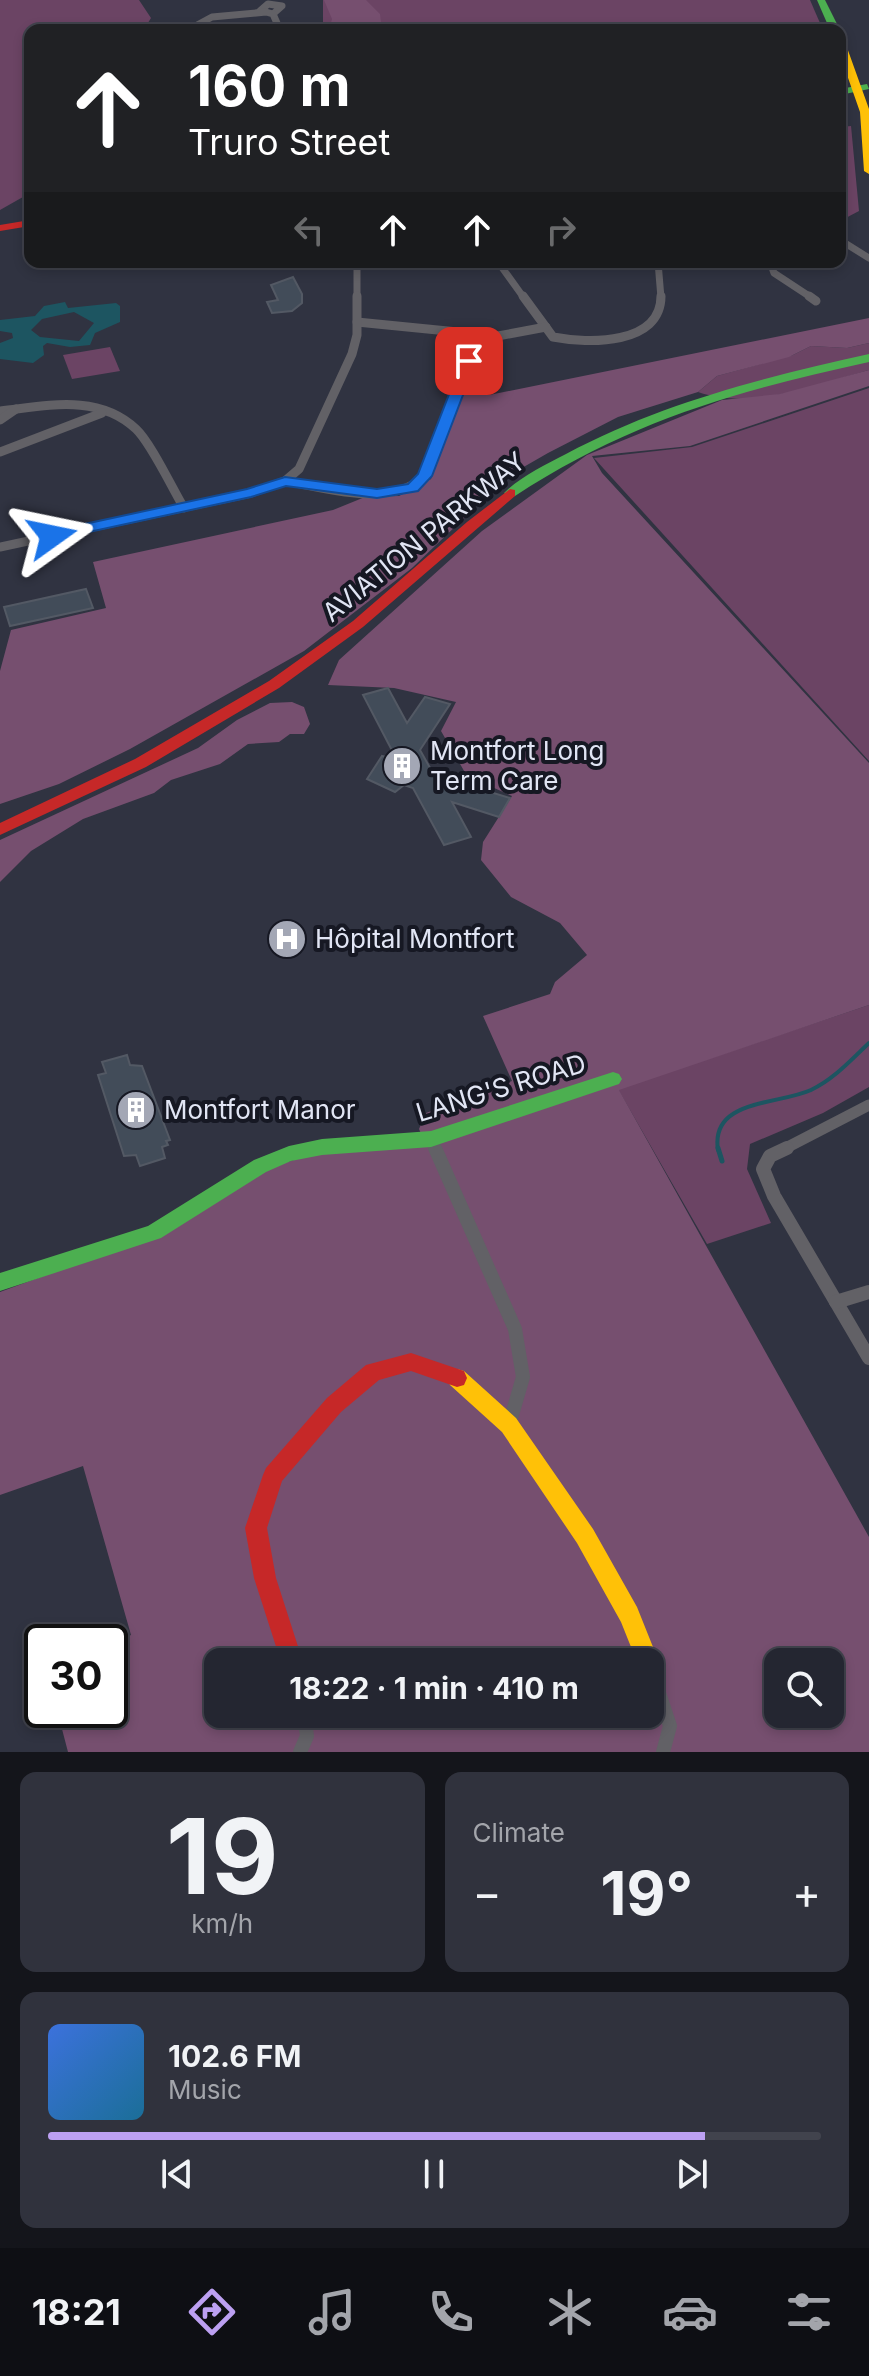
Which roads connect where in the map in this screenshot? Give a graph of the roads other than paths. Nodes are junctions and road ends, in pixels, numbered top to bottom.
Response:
1 (821, 0) edge
2 (260, 12) junction
3 (273, 14) junction
4 (199, 24) edge
5 (277, 24) edge
6 (832, 24) edge
7 (846, 54) edge
8 (863, 88) edge
9 (867, 112) edge
10 (869, 171) edge
11 (24, 224) edge
12 (0, 228) edge
13 (846, 244) edge
14 (869, 258) edge
15 (357, 268) edge
16 (502, 268) edge
17 (658, 268) edge
18 (772, 268) edge
19 (816, 301) dead end
20 (357, 322) junction
21 (546, 327) junction
22 (479, 336) junction
23 (869, 358) edge
24 (17, 409) junction
25 (0, 411) edge
26 (102, 413) junction
27 (0, 420) edge
28 (0, 452) edge
29 (285, 481) junction
30 (184, 508) junction
31 (0, 547) edge
32 (77, 792) junction
33 (0, 822) edge
34 (0, 829) edge
35 (613, 1079) dead end
36 (869, 1105) edge
37 (431, 1139) junction
38 (0, 1282) edge
39 (869, 1292) edge
40 (836, 1302) junction
41 (869, 1358) edge
42 (509, 1425) junction
43 (288, 1648) edge
44 (642, 1648) edge
45 (664, 1708) edge
46 (306, 1728) edge
47 (300, 1752) edge
48 (663, 1752) edge

1 - 6 main road
2 - 3 street
2 - 3 street
2 - 4 street
3 - 5 street
7 - 8 main road
8 - 9 main road
9 - 10 main road
11 - 12 main road
13 - 14 street
15 - 20 street
16 - 21 street
17 - 21 street
18 - 19 street
20 - 22 street
20 - 29 street
21 - 22 street
22 - 29 street
23 - 32 main road, AVIATION PARKWAY
24 - 25 street
24 - 26 street
24 - 27 street
26 - 28 street
26 - 30 street
29 - 30 street
30 - 31 street
32 - 33 main road, AVIATION PARKWAY
32 - 34 main road, AVIATION PARKWAY
35 - 37 main road, LANG'S ROAD
36 - 40 street
37 - 38 main road, LANG'S ROAD
37 - 42 street
39 - 40 street
40 - 41 street
42 - 43 main road
42 - 44 main road
45 - 48 street
46 - 47 street

